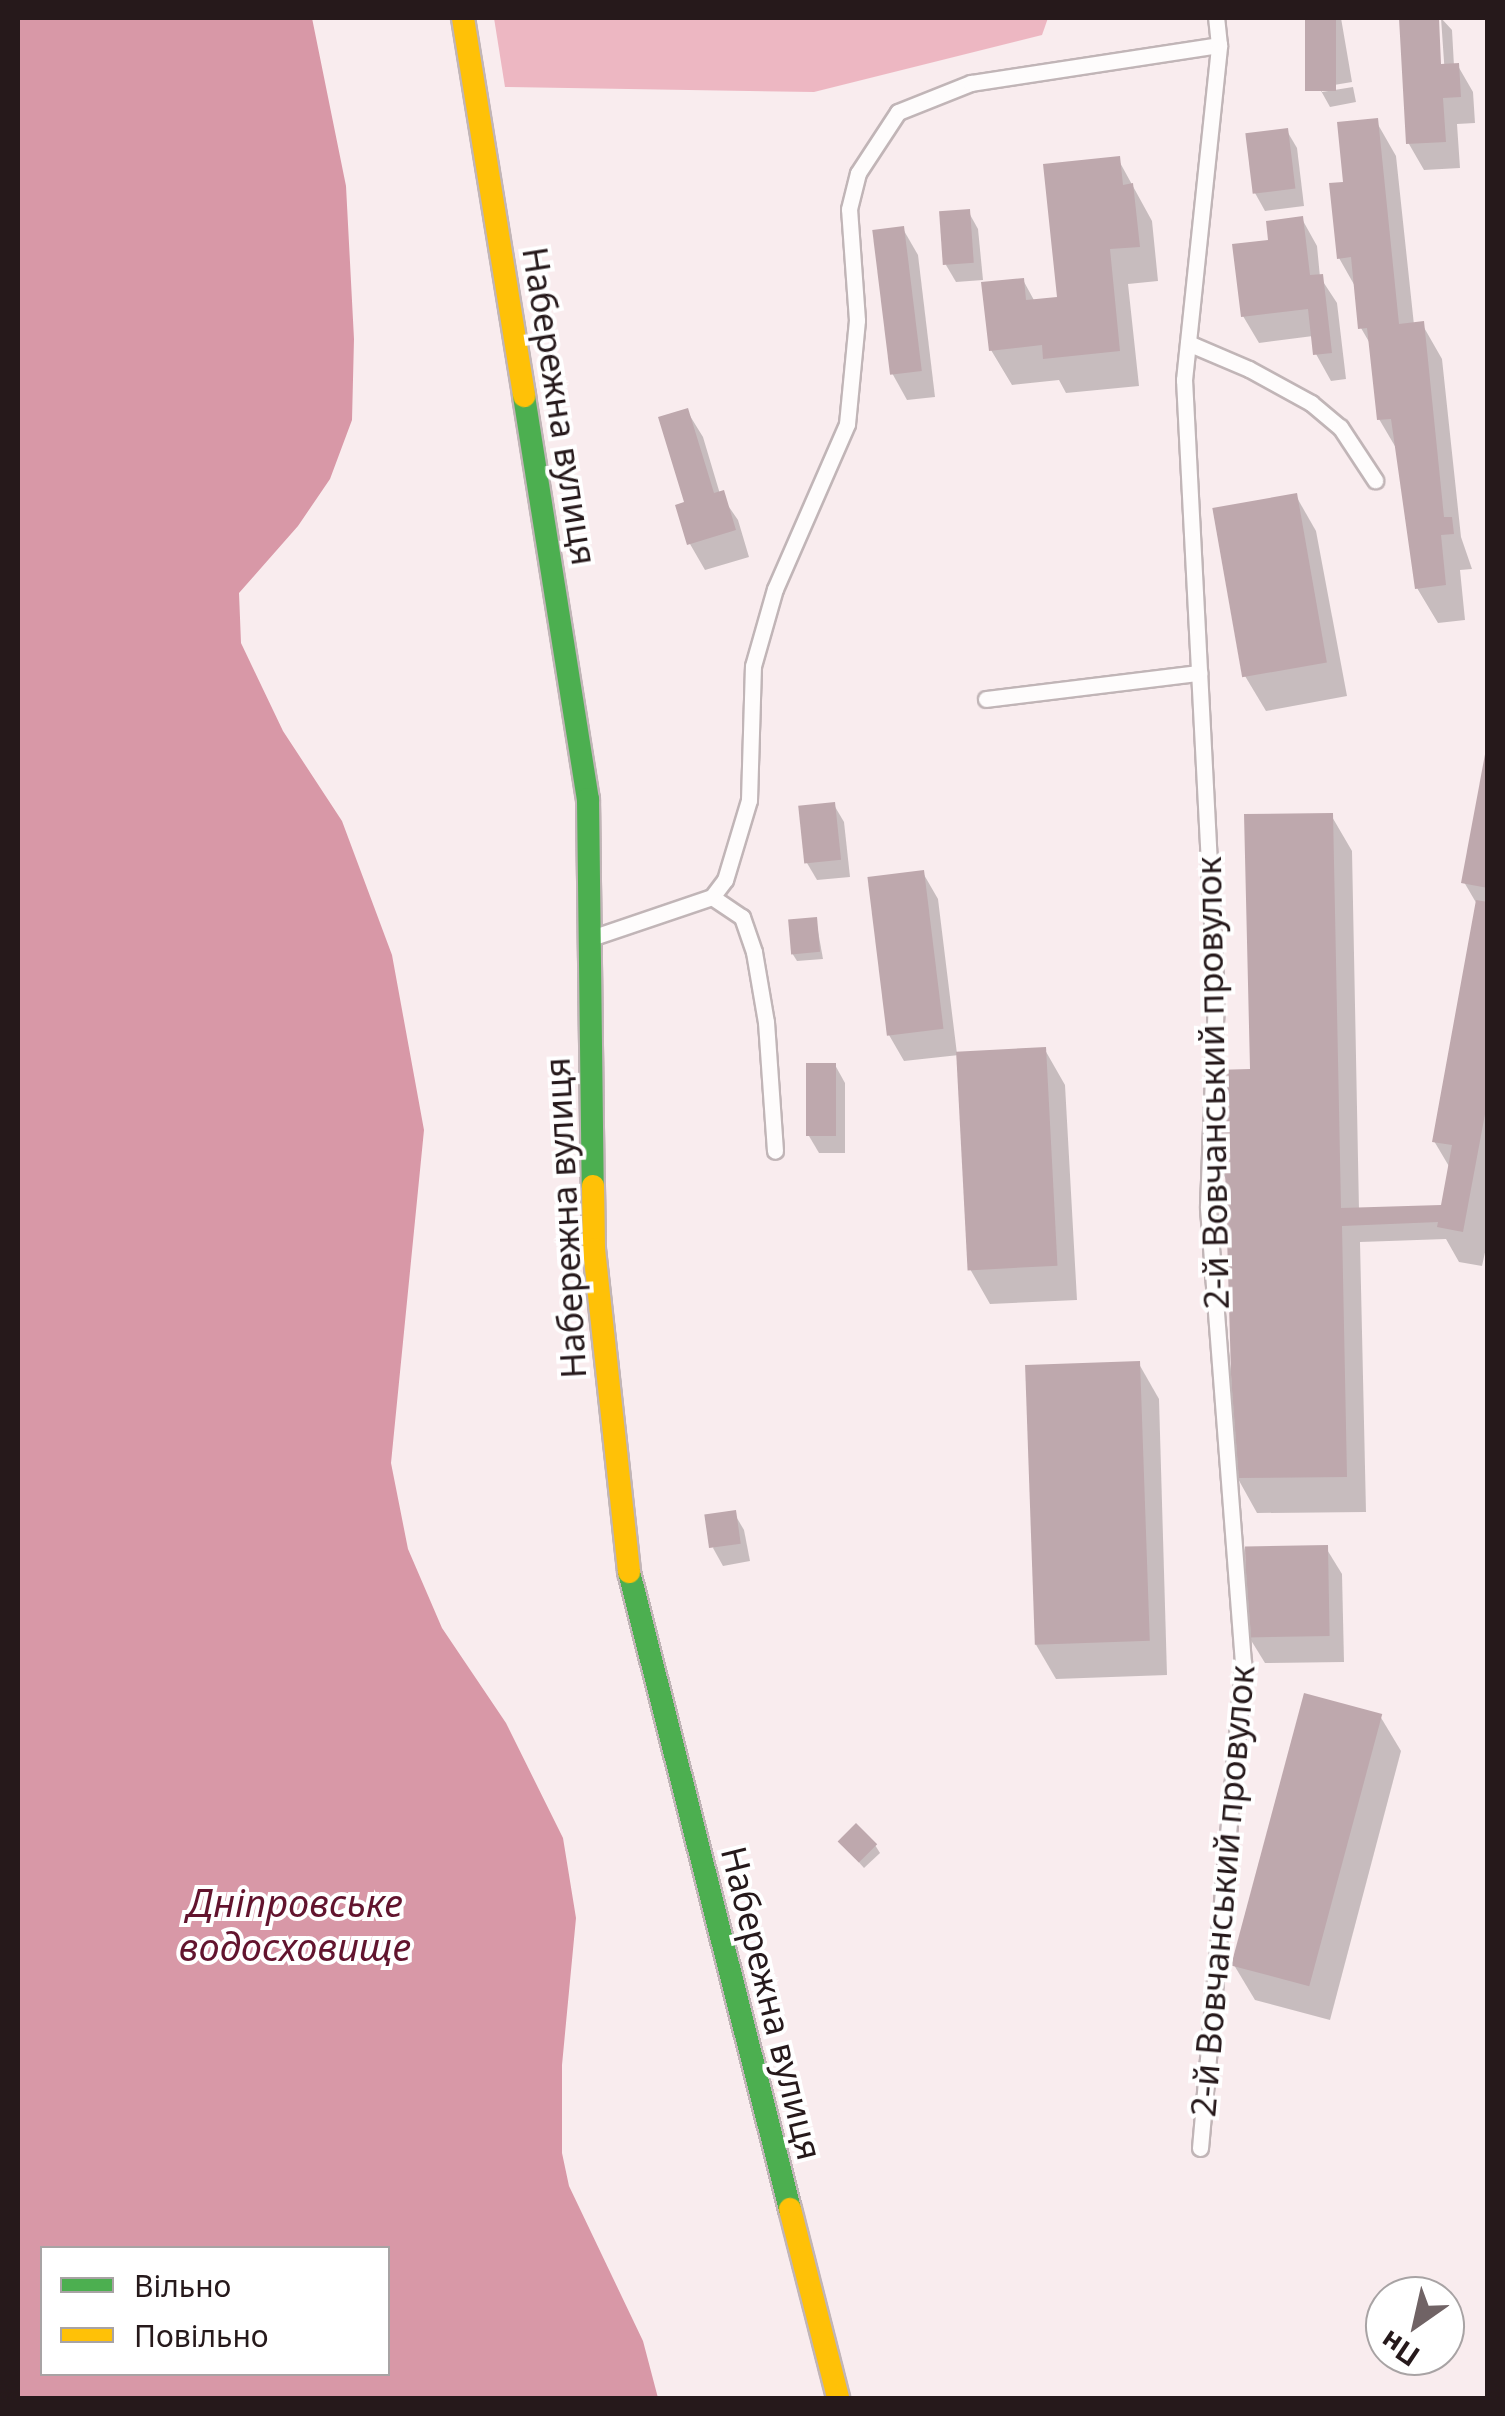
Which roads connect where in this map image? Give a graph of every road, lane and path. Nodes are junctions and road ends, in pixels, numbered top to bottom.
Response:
1 (463, 18) edge
2 (1216, 18) edge
3 (1219, 44) junction
4 (1188, 343) junction
5 (1375, 480) dead end
6 (1199, 673) junction
7 (986, 700) dead end
8 (712, 897) junction
9 (590, 938) junction
10 (775, 1151) dead end
11 (1200, 2148) dead end
12 (838, 2398) edge

1 - 9 street, Набережна вулиця
2 - 3 lane, 2-й Вовчанський провулок
3 - 4 lane, 2-й Вовчанський провулок
3 - 8 lane
4 - 5 lane
4 - 6 lane, 2-й Вовчанський провулок
6 - 7 lane
6 - 11 lane, 2-й Вовчанський провулок
8 - 9 lane
8 - 10 lane
9 - 12 street, Набережна вулиця

